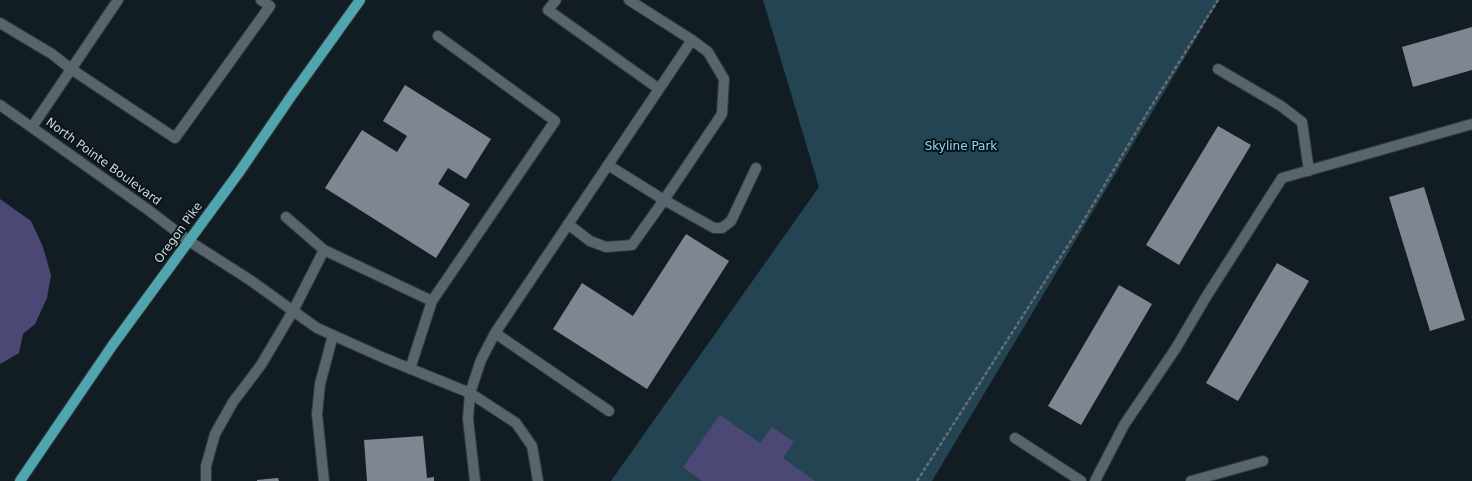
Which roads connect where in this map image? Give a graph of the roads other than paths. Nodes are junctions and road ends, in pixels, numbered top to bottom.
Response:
1 (118, 0) edge
2 (261, 0) edge
3 (360, 0) edge
4 (556, 0) edge
5 (629, 0) edge
6 (0, 23) edge
7 (438, 36) dead end
8 (692, 40) junction
9 (71, 69) junction
10 (1218, 69) dead end
11 (659, 89) junction
12 (0, 105) edge
13 (1472, 124) edge
14 (32, 127) junction
15 (608, 165) junction
16 (756, 168) dead end
17 (1309, 171) junction
18 (664, 200) junction
19 (286, 217) dead end
20 (568, 224) junction
21 (189, 241) junction
22 (324, 250) junction
23 (432, 301) junction
24 (294, 311) junction
25 (495, 333) junction
26 (333, 335) junction
27 (410, 369) junction
28 (470, 393) junction
29 (609, 411) dead end
30 (1015, 438) dead end
31 (1264, 461) dead end
32 (20, 481) edge
33 (206, 481) edge
34 (324, 481) edge
35 (475, 481) edge
36 (538, 481) edge
37 (1081, 481) edge
38 (1095, 481) edge
39 (1191, 481) edge

1 - 9 street
2 - 9 street
3 - 21 main road, Oregon Pike
4 - 11 street
5 - 8 street
6 - 9 street
7 - 23 street
8 - 11 street
8 - 18 street
9 - 14 street
10 - 17 street
11 - 15 street
12 - 14 street, North Pointe Boulevard
13 - 17 street
14 - 21 street, North Pointe Boulevard
15 - 18 street
15 - 20 street
16 - 18 street
17 - 38 street
18 - 20 street
19 - 22 street
20 - 25 street
21 - 24 street, North Pointe Boulevard
21 - 32 main road, Oregon Pike
22 - 23 street
22 - 24 street
23 - 27 street
24 - 26 street, North Pointe Boulevard
24 - 33 street
25 - 28 street
25 - 29 street
26 - 27 street, North Pointe Boulevard
26 - 34 street
27 - 28 street, North Pointe Boulevard
28 - 35 street
28 - 36 street, North Pointe Boulevard
30 - 37 street
31 - 39 street

